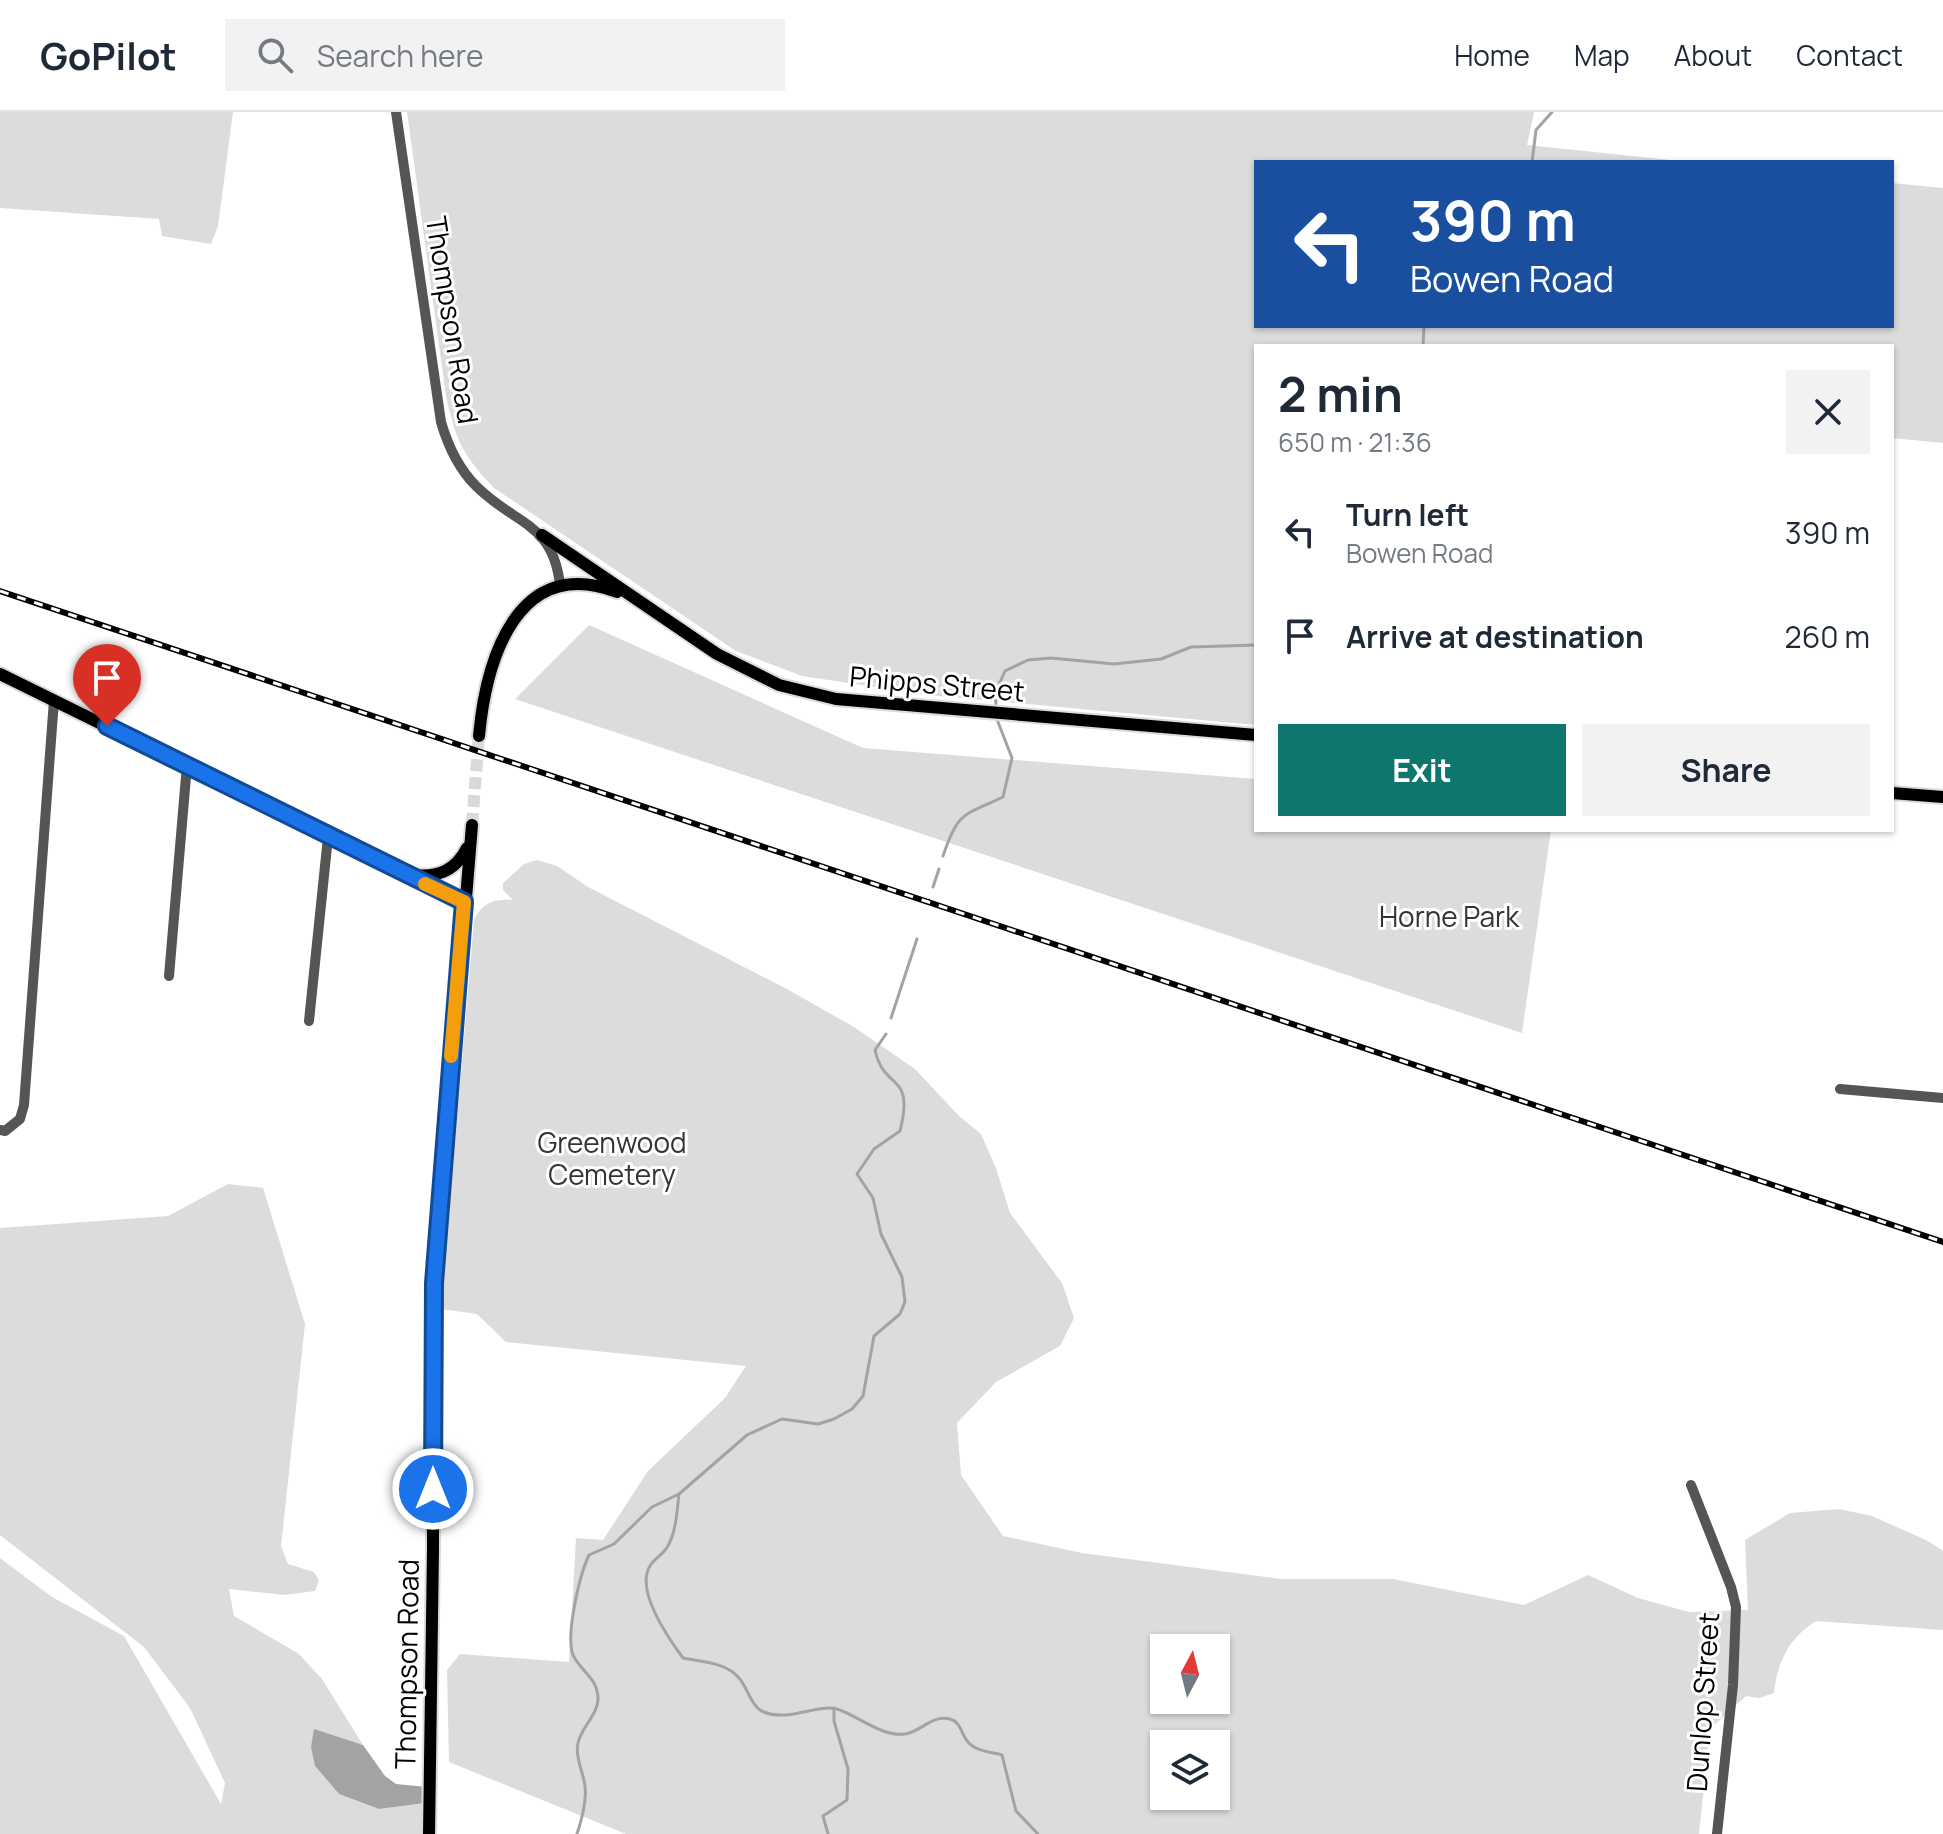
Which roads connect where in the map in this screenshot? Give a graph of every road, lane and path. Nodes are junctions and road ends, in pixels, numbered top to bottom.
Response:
1 (396, 112) edge
2 (542, 535) junction
3 (560, 585) junction
4 (638, 602) junction
5 (0, 674) edge
6 (54, 700) junction
7 (1254, 735) edge
8 (479, 736) tunnel mouth
9 (187, 765) junction
10 (1894, 793) edge
11 (1943, 797) edge
12 (328, 837) junction
13 (391, 868) junction
14 (464, 902) junction
15 (169, 976) dead end
16 (309, 1021) dead end
17 (1840, 1089) dead end
18 (1943, 1098) edge
19 (0, 1130) edge
20 (1691, 1485) dead end
21 (429, 1834) edge
22 (1717, 1834) edge

1 - 2 street, Thompson Road
2 - 3 street
2 - 4 main road
3 - 4 main road
3 - 8 main road
4 - 7 main road, Phipps Street
5 - 6 main road
6 - 9 main road
6 - 19 street
9 - 12 main road
9 - 15 street
10 - 11 main road
12 - 13 main road
12 - 16 street
13 - 14 main road
13 - 14 main road, Thompson Road
14 - 21 main road, Thompson Road
17 - 18 street
20 - 22 street, Dunlop Street

